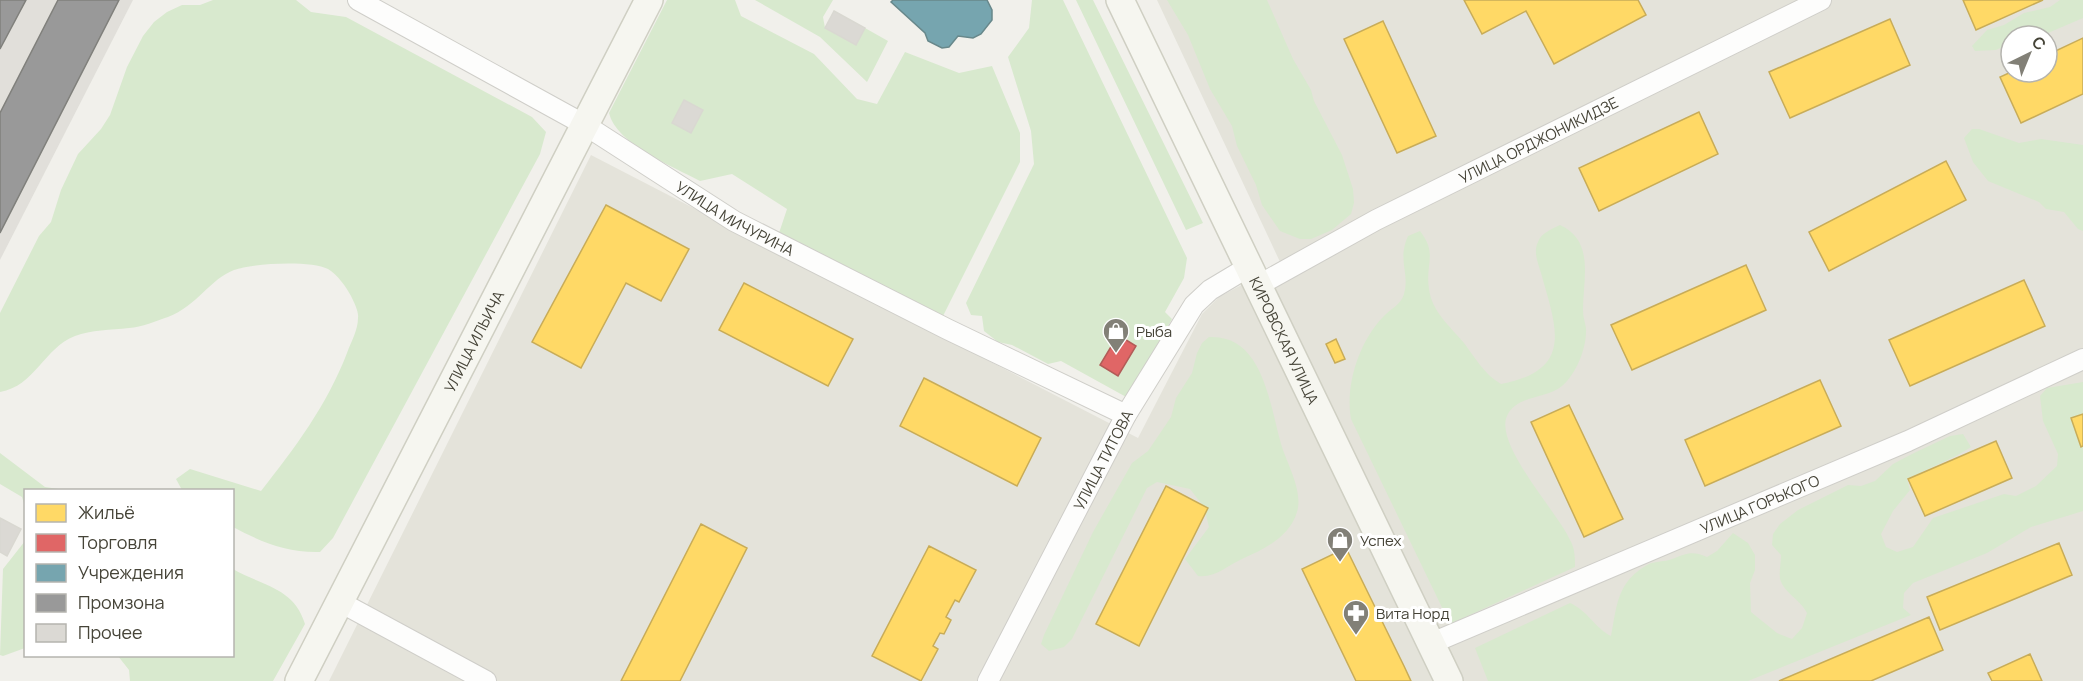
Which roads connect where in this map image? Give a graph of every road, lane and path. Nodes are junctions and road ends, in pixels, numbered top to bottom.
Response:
1 (358, 0) edge
2 (649, 0) edge
3 (1120, 0) edge
4 (1821, 0) edge
5 (585, 125) junction
6 (1254, 275) junction
7 (2083, 359) edge
8 (1126, 415) junction
9 (340, 602) junction
10 (1432, 643) junction
11 (299, 681) edge
12 (486, 681) edge
13 (988, 681) edge
14 (1449, 681) edge

1 - 5 street, УЛИЦА МИЧУРИНА
2 - 5 street, УЛИЦА ИЛЬИЧА
3 - 6 street, КИРОВСКАЯ УЛИЦА
4 - 6 street, УЛИЦА ОРДЖОНИКИДЗЕ
5 - 8 street, УЛИЦА МИЧУРИНА
5 - 9 street, УЛИЦА ИЛЬИЧА
6 - 8 street, УЛИЦА ТИТОВА
6 - 10 street, КИРОВСКАЯ УЛИЦА
7 - 10 street, УЛИЦА ГОРЬКОГО
8 - 13 street, УЛИЦА ТИТОВА
9 - 11 street, УЛИЦА ИЛЬИЧА
9 - 12 street
10 - 14 street, КИРОВСКАЯ УЛИЦА

